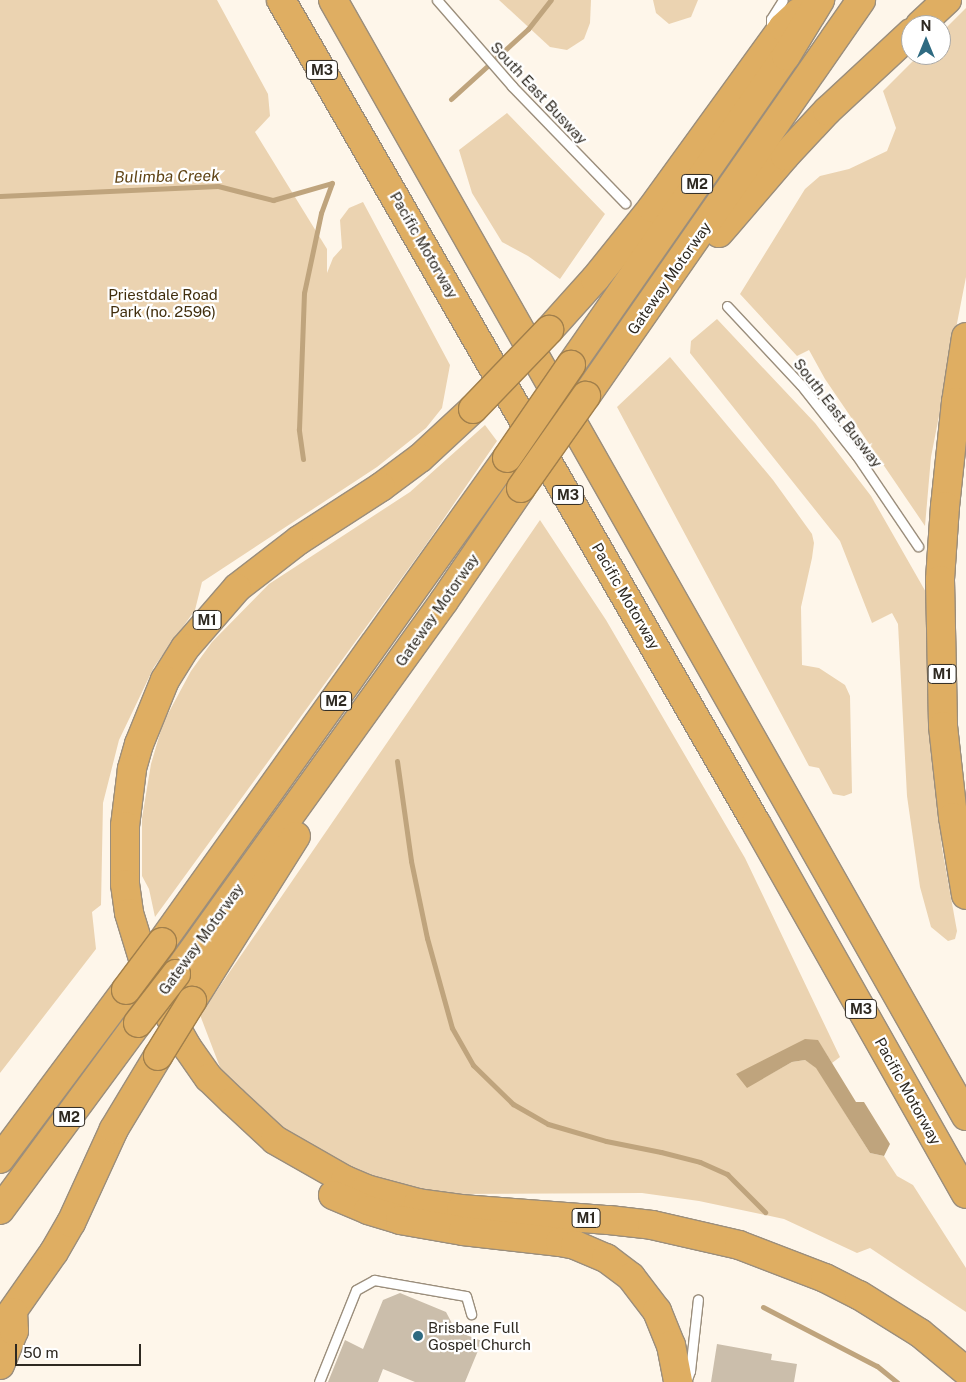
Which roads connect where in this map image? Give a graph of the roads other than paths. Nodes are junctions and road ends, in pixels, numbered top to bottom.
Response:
1 (281, 0) edge
2 (333, 0) edge
3 (437, 0) edge
4 (783, 0) edge
5 (812, 0) edge
6 (820, 0) edge
7 (861, 0) edge
8 (947, 0) edge
9 (931, 15) edge
10 (901, 42) edge
11 (771, 43) junction
12 (625, 202) dead end
13 (652, 301) junction
14 (727, 306) dead end
15 (966, 337) edge
16 (966, 412) edge
17 (950, 452) junction
18 (918, 546) dead end
19 (304, 796) junction
20 (966, 895) edge
21 (209, 1078) junction
22 (966, 1116) edge
23 (0, 1159) edge
24 (966, 1194) edge
25 (0, 1210) edge
26 (698, 1299) dead end
27 (470, 1314) dead end
28 (7, 1320) edge
29 (0, 1365) edge
30 (966, 1370) edge
31 (319, 1382) edge
32 (678, 1382) edge
33 (686, 1382) edge

1 - 24 highway, Pacific Motorway / M3
2 - 22 highway, M3
3 - 12 lane, South East Busway
4 - 11 lane
5 - 11 highway, M1
6 - 23 highway, Gateway Motorway / M2, bridge
7 - 13 highway, Gateway Motorway / M2
8 - 9 highway
10 - 13 highway
11 - 21 highway, M1, bridge
13 - 19 highway, Gateway Motorway / M2, bridge
14 - 18 lane, South East Busway
15 - 17 highway, M1
16 - 17 highway
17 - 20 highway, M1
19 - 25 highway, Gateway Motorway / M2, bridge
19 - 28 highway, bridge
21 - 30 highway, M1
21 - 32 highway
26 - 33 lane
27 - 31 lane
28 - 29 highway

